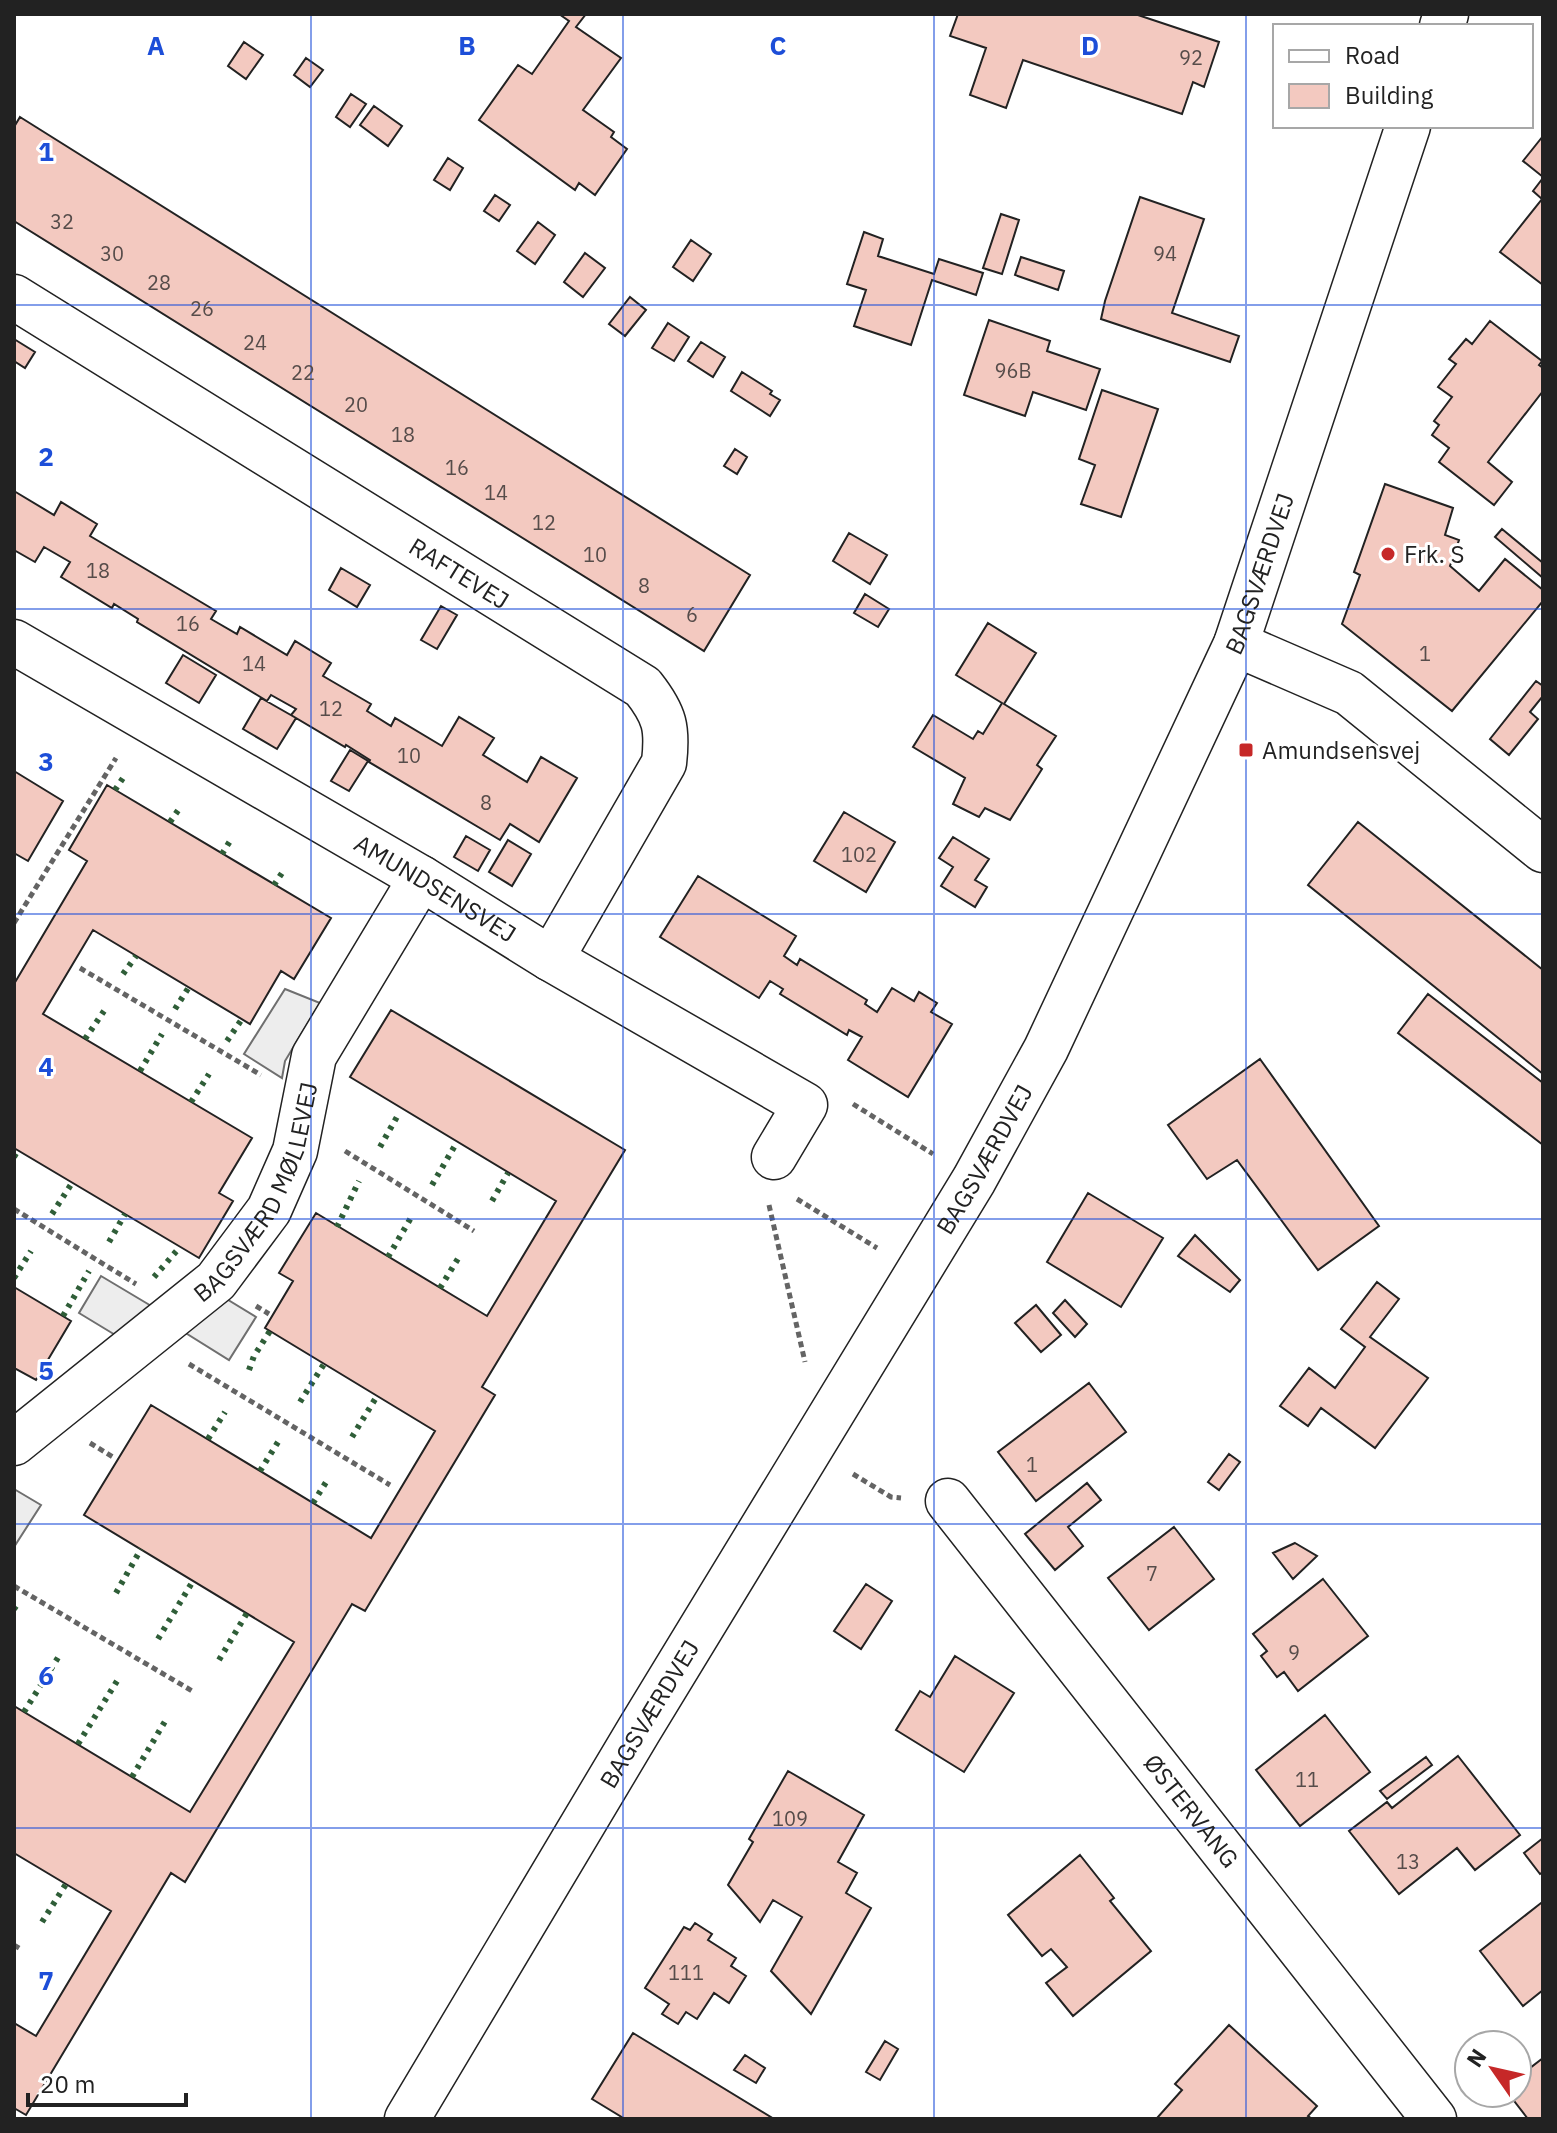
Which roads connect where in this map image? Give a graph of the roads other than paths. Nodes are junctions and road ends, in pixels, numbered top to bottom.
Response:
1 (1407, 128) edge
2 (14, 297) edge
3 (14, 642) edge
4 (1236, 644) junction
5 (1543, 850) edge
6 (421, 878) junction
7 (551, 959) junction
8 (768, 1167) road end
9 (14, 1443) edge
10 (948, 1501) road end
11 (407, 2119) edge
12 (1434, 2119) edge

1 - 4 street, BAGSVÆRDVEJ
2 - 7 street, RAFTEVEJ
3 - 6 street, AMUNDSENSVEJ
4 - 5 street
4 - 11 street, BAGSVÆRDVEJ
6 - 7 street, AMUNDSENSVEJ
6 - 9 street, BAGSVÆRD MØLLEVEJ
7 - 8 street, AMUNDSENSVEJ
10 - 12 street, ØSTERVANG

